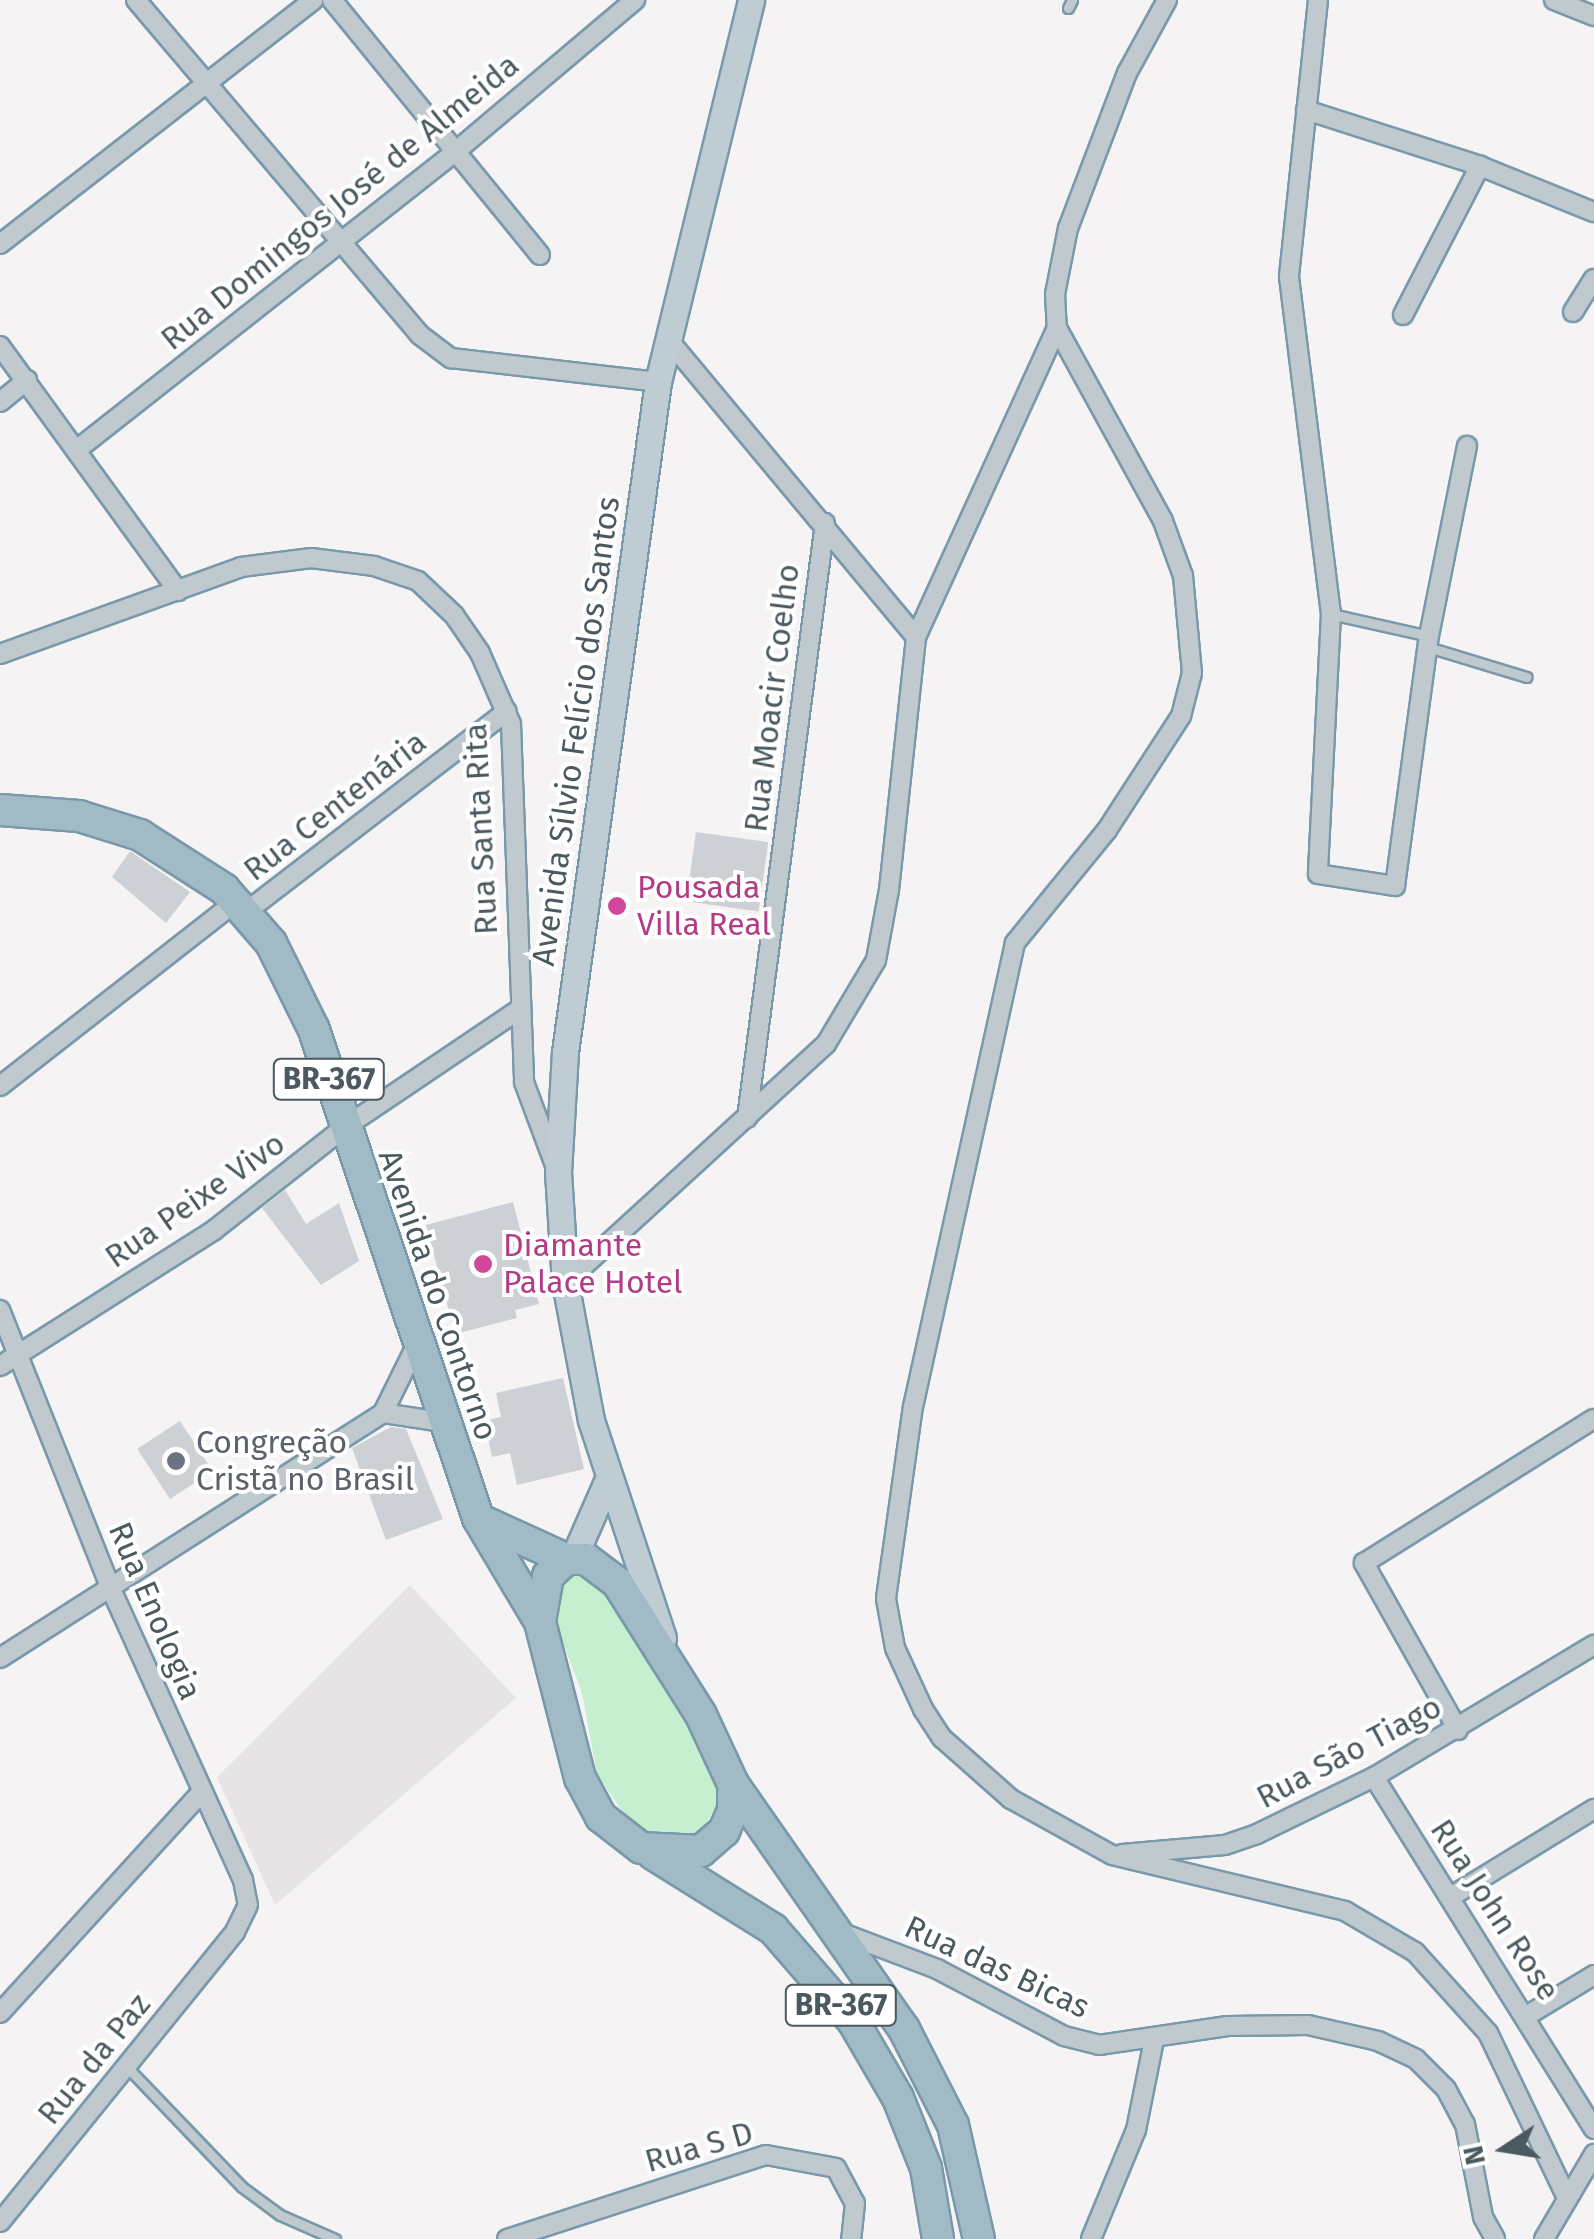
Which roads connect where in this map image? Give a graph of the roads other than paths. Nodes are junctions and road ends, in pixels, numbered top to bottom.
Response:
1 (136, 0) edge
2 (313, 0) edge
3 (332, 0) edge
4 (635, 0) edge
5 (751, 0) edge
6 (1167, 0) edge
7 (1318, 0) edge
8 (1554, 0) edge
9 (1594, 16) edge
10 (204, 82) junction
11 (1306, 110) junction
12 (455, 152) junction
13 (1480, 166) junction
14 (1594, 212) edge
15 (340, 243) junction
16 (0, 244) edge
17 (540, 255) dead end
18 (1592, 287) edge
19 (1573, 312) dead end
20 (1403, 315) dead end
21 (1057, 328) junction
22 (669, 341) junction
23 (0, 346) edge
24 (27, 380) junction
25 (658, 382) junction
26 (0, 402) edge
27 (1467, 446) dead end
28 (80, 448) junction
29 (825, 524) junction
30 (178, 590) junction
31 (1331, 614) junction
32 (916, 637) junction
33 (1428, 641) junction
34 (0, 654) edge
35 (1527, 676) dead end
36 (507, 711) junction
37 (0, 810) edge
38 (242, 907) junction
39 (520, 1008) junction
40 (0, 1086) edge
41 (747, 1118) junction
42 (345, 1128) junction
43 (558, 1174) junction
44 (565, 1283) junction
45 (0, 1310) edge
46 (416, 1346) junction
47 (19, 1354) junction
48 (0, 1366) edge
49 (382, 1413) junction
50 (1594, 1418) edge
51 (442, 1422) junction
52 (609, 1477) junction
53 (478, 1518) junction
54 (570, 1559) junction
55 (111, 1589) junction
56 (540, 1622) junction
57 (1594, 1645) edge
58 (0, 1658) edge
59 (691, 1698) junction
60 (1458, 1730) junction
61 (1374, 1777) junction
62 (733, 1784) junction
63 (202, 1793) junction
64 (1594, 1809) edge
65 (641, 1848) junction
66 (1112, 1854) junction
67 (1452, 1896) junction
68 (827, 1927) junction
69 (235, 1932) joint
70 (1594, 1975) edge
71 (0, 2013) edge
72 (1528, 2016) junction
73 (1154, 2040) junction
74 (127, 2067) junction
75 (1594, 2129) edge
76 (1594, 2154) edge
77 (1565, 2194) junction
78 (0, 2222) edge
79 (335, 2239) edge
80 (507, 2239) edge
81 (851, 2239) edge
82 (938, 2239) edge
83 (979, 2239) edge
84 (1091, 2239) edge
85 (1494, 2239) edge
86 (1544, 2239) edge

1 - 10 street
2 - 10 street
3 - 12 street
4 - 12 street, Rua Domingos José de Almeida
5 - 22 main road, Avenida Sílvio Felício dos Santos
6 - 21 street
7 - 11 street
8 - 9 street
10 - 15 street
10 - 16 street
11 - 13 street
11 - 31 street
12 - 15 street, Rua Domingos José de Almeida
12 - 17 street
13 - 14 street
13 - 20 street
15 - 25 street
15 - 28 street, Rua Domingos José de Almeida
18 - 19 street
21 - 32 street
21 - 66 street
22 - 25 main road, Avenida Sílvio Felício dos Santos
22 - 29 street
23 - 24 street
24 - 26 street
24 - 28 street
25 - 43 main road, Avenida Sílvio Felício dos Santos
27 - 33 street
28 - 30 street
29 - 32 street
29 - 41 street, Rua Moacir Coelho
30 - 34 street, Rua Santa Rita
30 - 36 street, Rua Santa Rita
31 - 33 lane
31 - 33 street
32 - 41 street
33 - 35 lane
36 - 38 street, Rua Centenária
36 - 39 street, Rua Santa Rita
37 - 38 highway, Avenida do Contorno / BR-367
38 - 40 street, Rua Centenária
38 - 42 highway, Avenida do Contorno / BR-367
39 - 42 street, Rua Peixe Vivo
39 - 43 street, Rua Santa Rita
41 - 44 street
42 - 46 highway, Avenida do Contorno / BR-367
42 - 47 street, Rua Peixe Vivo
43 - 44 main road, Avenida Sílvio Felício dos Santos
44 - 52 main road, Avenida Sílvio Felício dos Santos
45 - 47 street, Rua Enologia
46 - 49 street
46 - 51 highway, Avenida do Contorno / BR-367
47 - 48 street, Rua Peixe Vivo
47 - 55 street, Rua Enologia
49 - 51 street
49 - 55 street
50 - 60 street
51 - 53 highway, Avenida do Contorno / BR-367
52 - 54 main road
52 - 59 main road, Avenida Sílvio Felício dos Santos
53 - 54 highway, BR-367
53 - 56 highway, BR-367
54 - 56 highway, BR-367
54 - 59 highway, BR-367
55 - 58 street
55 - 63 street, Rua Enologia
56 - 65 highway, BR-367
57 - 60 street, Rua São Tiago
59 - 62 highway, BR-367
60 - 61 street, Rua São Tiago
61 - 66 street, Rua São Tiago
61 - 67 street, Rua John Rose
62 - 65 highway
62 - 68 highway, BR-367
63 - 69 street, Rua Enologia
63 - 71 street
64 - 67 street
65 - 82 highway, BR-367
66 - 77 street
67 - 72 street, Rua John Rose
68 - 73 street, Rua das Bicas
68 - 83 highway, BR-367
69 - 74 street, Rua da Paz
70 - 72 street
72 - 75 street, Rua John Rose
73 - 84 street
73 - 85 street, Rua das Bicas
74 - 78 street, Rua da Paz
74 - 79 lane
76 - 77 street
77 - 86 street
80 - 81 street, Rua S D

